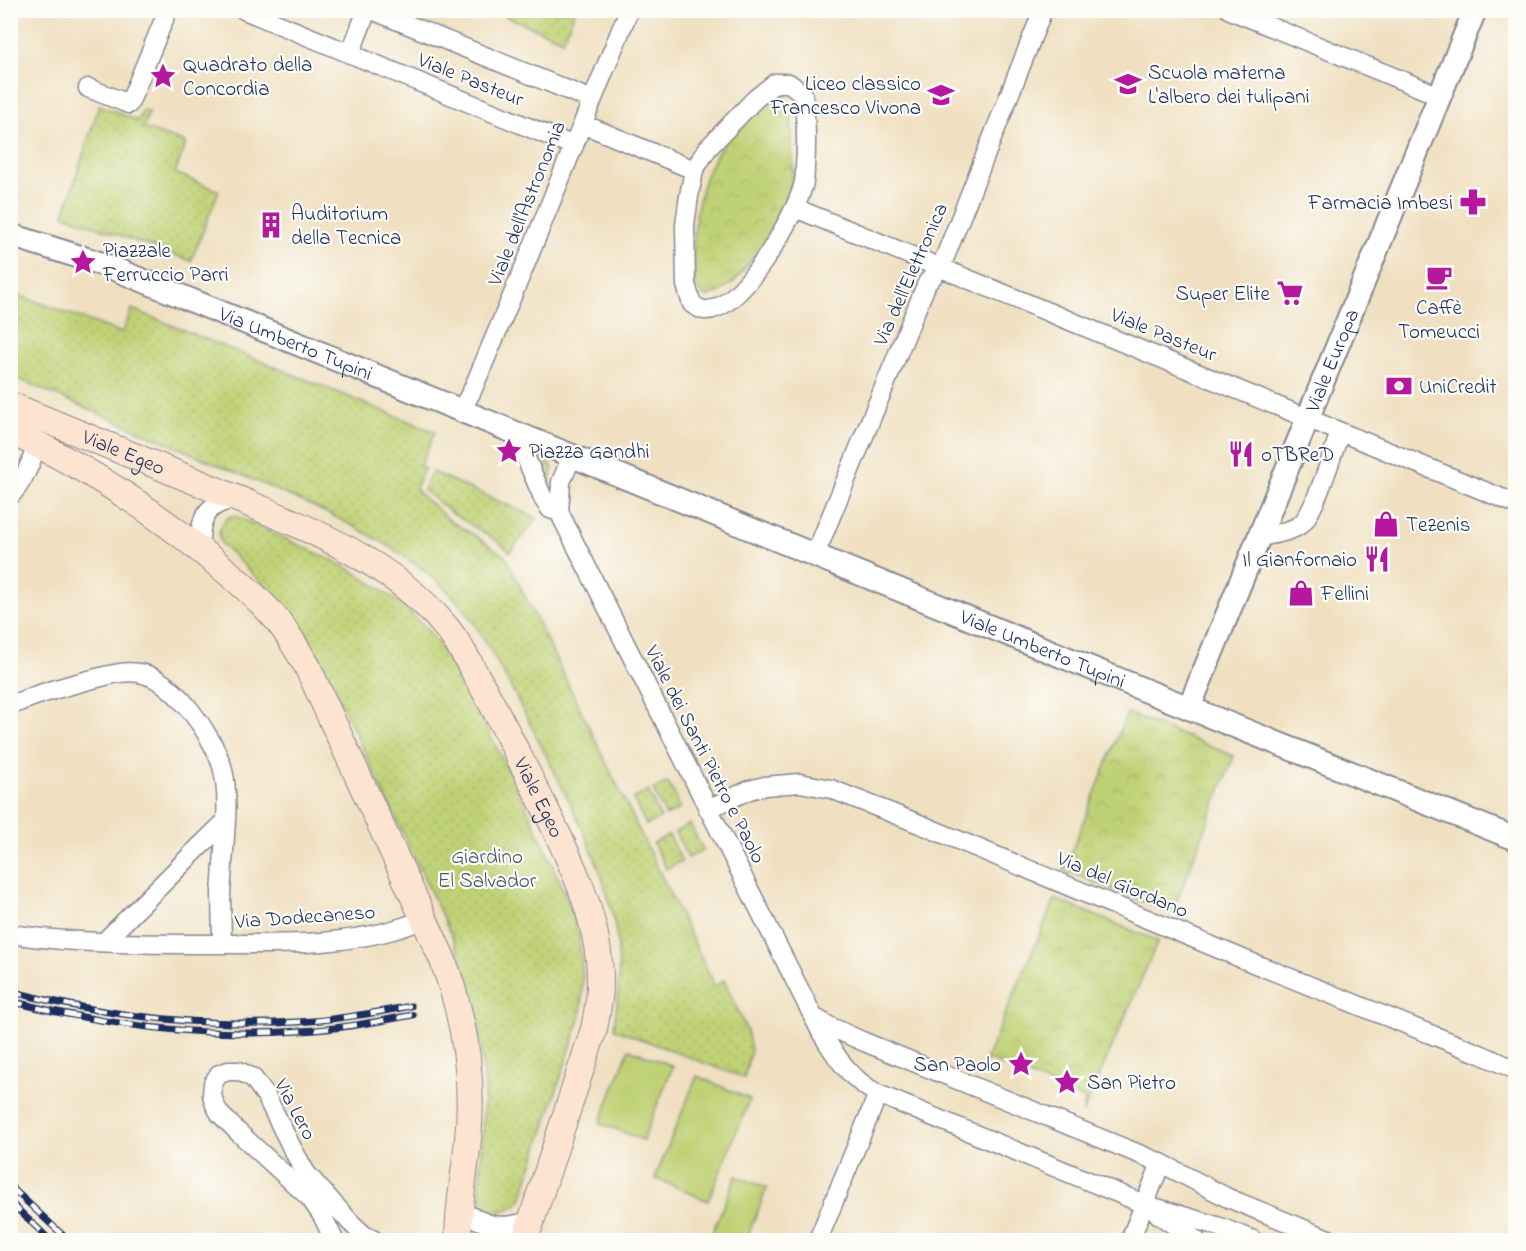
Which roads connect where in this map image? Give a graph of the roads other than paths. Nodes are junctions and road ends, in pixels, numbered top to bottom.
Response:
1 (168, 10) edge
2 (244, 10) edge
3 (369, 10) edge
4 (629, 10) edge
5 (1043, 10) edge
6 (1230, 10) edge
7 (1475, 10) edge
8 (350, 54) junction
9 (88, 88) dead end
10 (1440, 96) junction
11 (592, 100) junction
12 (583, 124) junction
13 (574, 146) junction
14 (694, 170) junction
15 (795, 207) junction
16 (10, 235) edge
17 (941, 267) junction
18 (10, 405) edge
19 (454, 407) junction
20 (1308, 418) junction
21 (10, 431) edge
22 (1340, 432) junction
23 (515, 434) junction
24 (37, 444) junction
25 (572, 456) junction
26 (10, 496) edge
27 (236, 499) junction
28 (1515, 504) edge
29 (559, 512) junction
30 (1260, 537) junction
31 (200, 549) junction
32 (815, 555) junction
33 (10, 706) edge
34 (1189, 708) junction
35 (708, 809) junction
36 (226, 821) junction
37 (1515, 839) edge
38 (424, 919) junction
39 (10, 934) edge
40 (104, 942) junction
41 (222, 944) junction
42 (814, 1017) junction
43 (1515, 1070) edge
44 (878, 1094) junction
45 (1161, 1163) junction
46 (1144, 1204) junction
47 (460, 1210) junction
48 (528, 1231) edge
49 (334, 1240) edge
50 (374, 1240) edge
51 (458, 1240) edge
52 (818, 1240) edge
53 (1130, 1240) edge
54 (1196, 1240) edge
55 (1253, 1240) edge
56 (1331, 1240) edge

1 - 9 street
2 - 8 street, Viale Pasteur
3 - 8 street, Viale Pasteur
3 - 11 street, Viale Pasteur
4 - 11 street, Viale dell'Astronomia
5 - 17 street, Via dell'Elettronica
6 - 10 street
7 - 10 street, Viale Europa
8 - 13 street, Viale Pasteur
10 - 20 street, Viale Europa
11 - 12 street, Viale dell'Astronomia
12 - 13 street, Viale dell'Astronomia
12 - 14 street
13 - 19 street, Viale dell'Astronomia
14 - 15 street
14 - 15 street
15 - 17 street, Viale Pasteur
16 - 19 street, Via Umberto Tupini
17 - 20 street, Viale Pasteur
17 - 32 street, Via dell'Elettronica
18 - 27 main road, Viale Egeo
19 - 23 street
20 - 22 street, Viale Pasteur
20 - 30 street, Viale Europa
21 - 24 main road, Viale Egeo
22 - 28 street, Viale Pasteur
22 - 30 street
23 - 25 street
23 - 29 street
24 - 26 street
24 - 31 main road, Viale Egeo
25 - 29 street
25 - 32 street, Viale Umberto Tupini
27 - 31 street
27 - 48 main road, Viale Egeo
29 - 35 street, Viale dei Santi Pietro e Paolo
30 - 34 street, Viale Europa
31 - 38 main road, Viale Egeo
32 - 34 street, Viale Umberto Tupini
33 - 36 street, Via Dodecaneso
34 - 37 street, Viale Umberto Tupini
35 - 42 street, Viale dei Santi Pietro e Paolo
35 - 43 street, Via del Giordano
36 - 40 street
36 - 41 street, Via Dodecaneso
38 - 41 street, Via Dodecaneso
38 - 47 main road, Viale Egeo
39 - 40 street, Via Dodecaneso
40 - 41 street, Via Dodecaneso
42 - 44 street, Viale dei Santi Pietro e Paolo
42 - 45 street
44 - 46 street, Viale dei Santi Pietro e Paolo
44 - 52 street
45 - 46 street
45 - 56 street
46 - 53 street
46 - 54 street
46 - 55 street
47 - 48 street, Viale Egeo
47 - 51 main road, Viale Egeo
49 - 50 street, Via Lero

